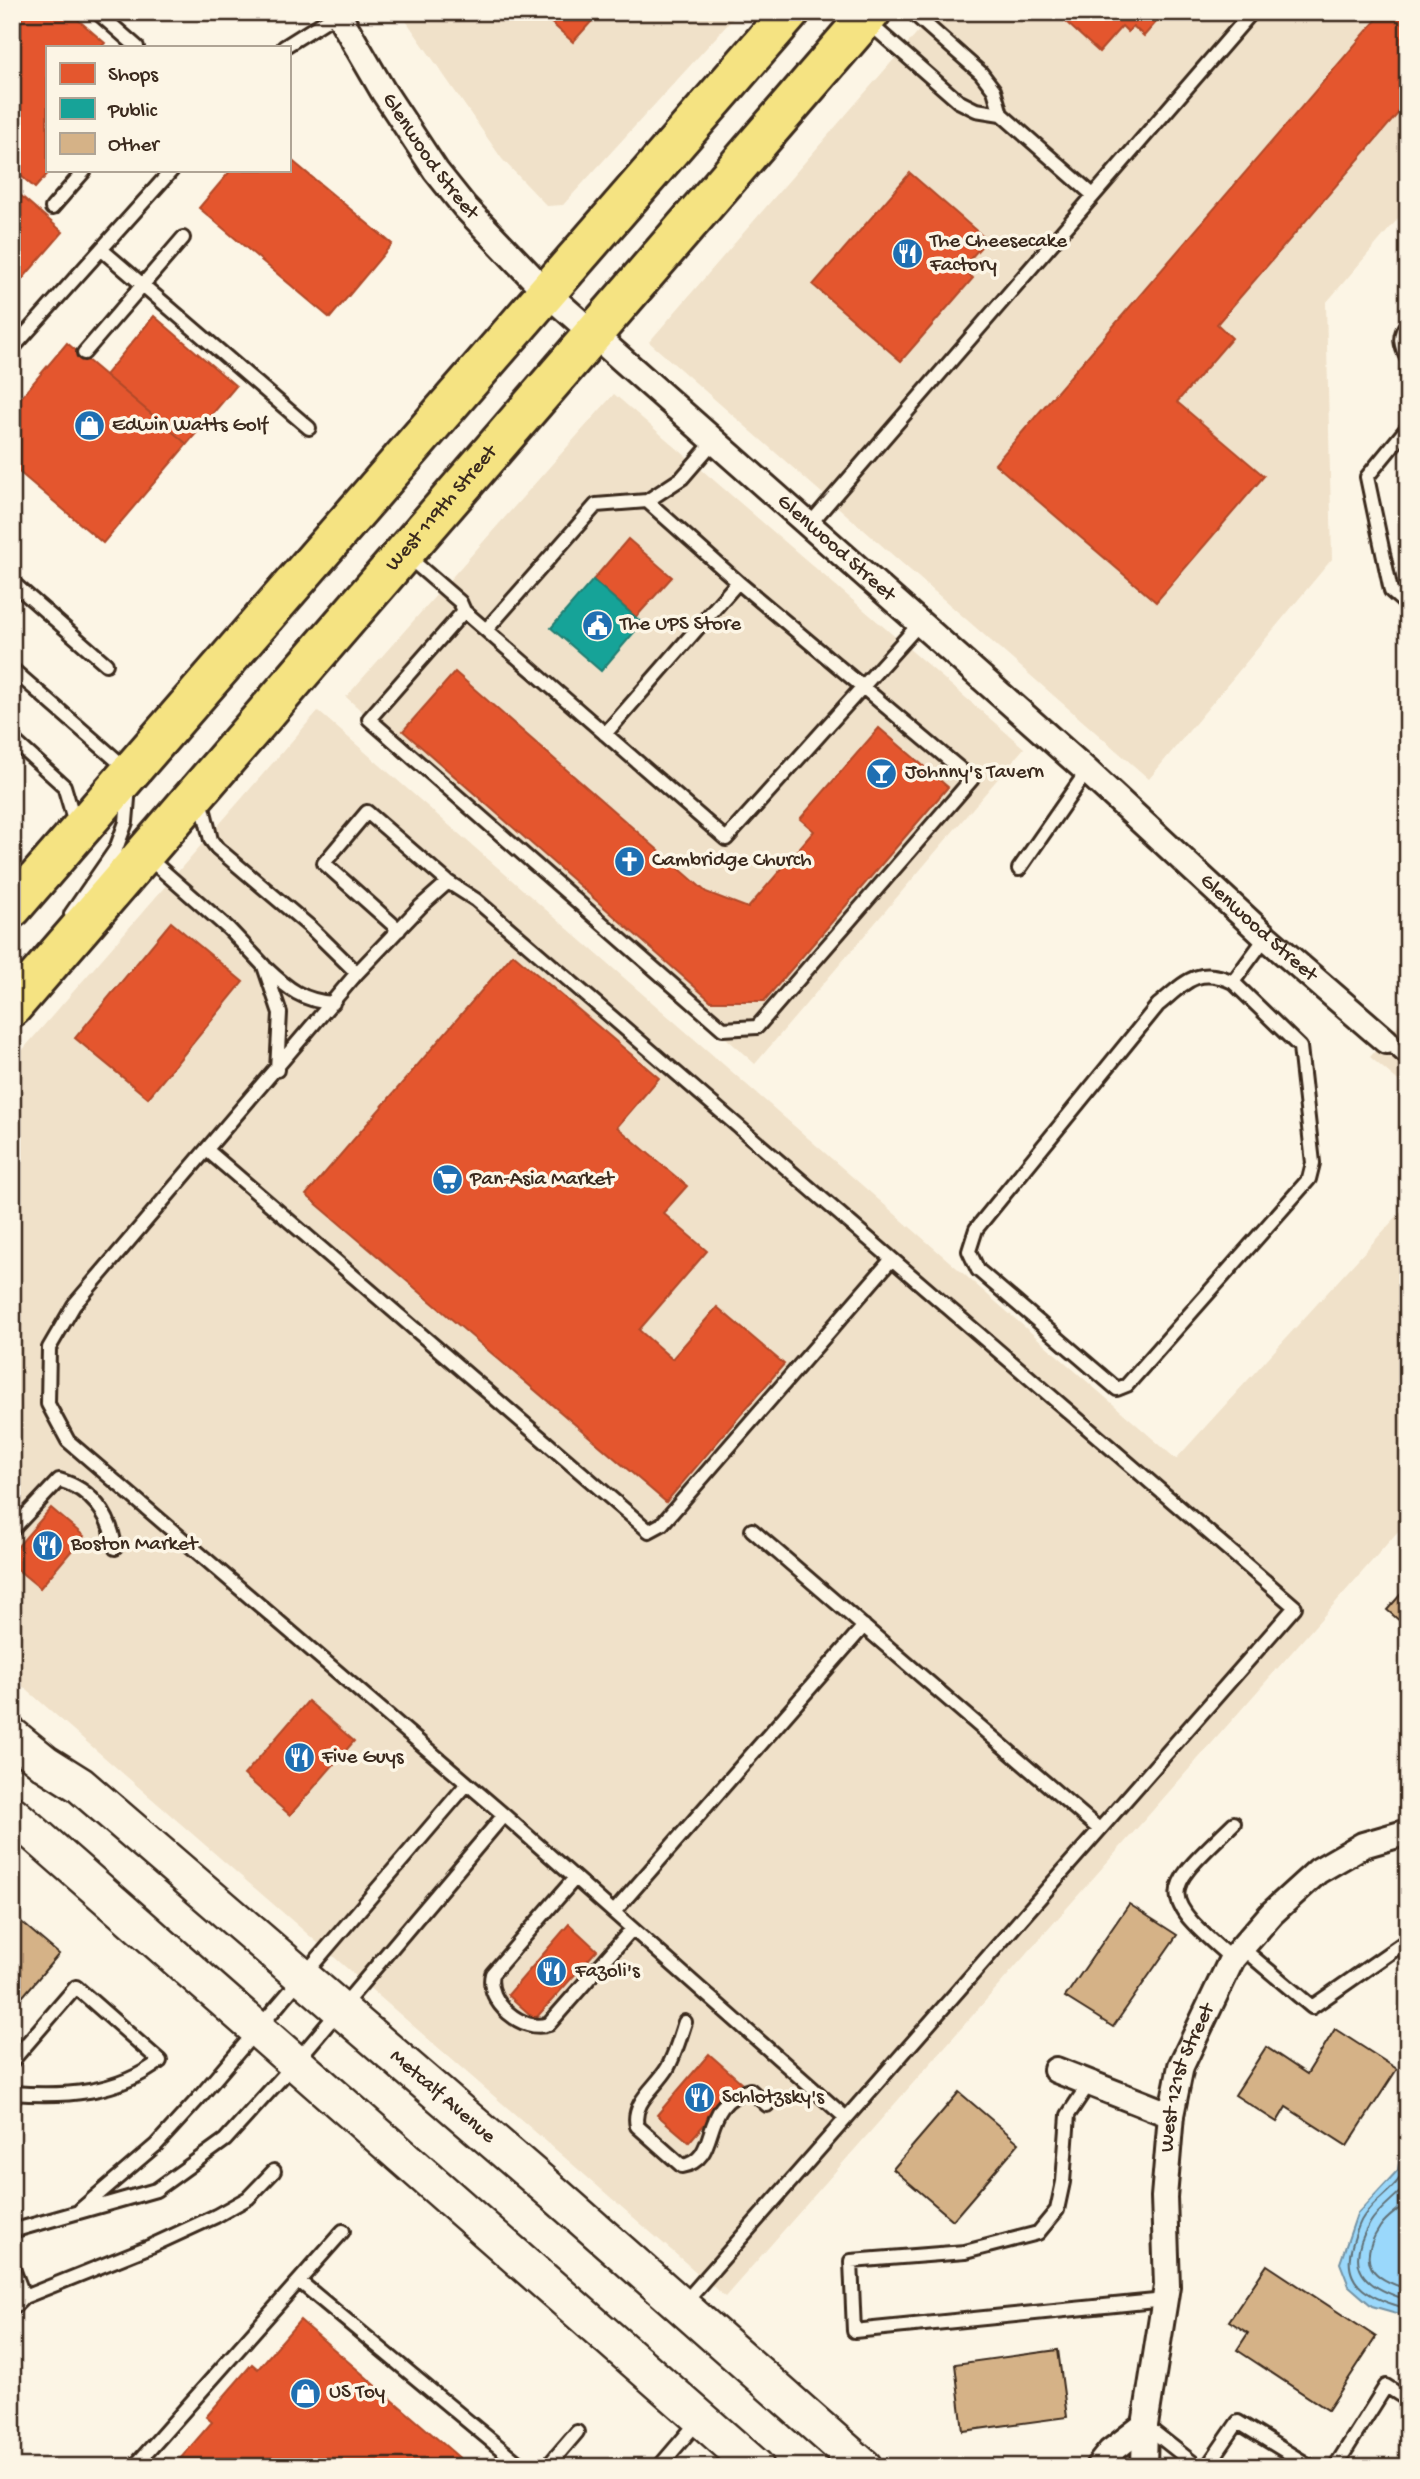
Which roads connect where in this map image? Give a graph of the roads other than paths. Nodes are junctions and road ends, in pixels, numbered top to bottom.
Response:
1 (97, 12) edge
2 (790, 12) edge
3 (912, 12) edge
4 (1252, 12) edge
5 (337, 13) edge
6 (868, 16) edge
7 (136, 46) edge
8 (286, 46) edge
9 (1001, 114) junction
10 (83, 172) edge
11 (170, 172) edge
12 (1093, 195) junction
13 (52, 208) dead end
14 (183, 238) dead end
15 (102, 250) junction
16 (143, 285) junction
17 (547, 293) junction
18 (1408, 323) edge
19 (593, 334) junction
20 (12, 349) edge
21 (84, 354) dead end
22 (1408, 360) edge
23 (1408, 427) edge
24 (309, 428) dead end
25 (715, 441) junction
26 (647, 500) junction
27 (809, 524) junction
28 (403, 553) junction
29 (12, 582) edge
30 (738, 582) junction
31 (1408, 606) edge
32 (464, 611) junction
33 (920, 623) junction
34 (486, 630) junction
35 (106, 664) dead end
36 (12, 669) edge
37 (865, 687) junction
38 (605, 734) junction
39 (12, 739) edge
40 (1087, 771) junction
41 (131, 772) junction
42 (199, 789) junction
43 (78, 833) junction
44 (143, 853) junction
45 (1019, 869) dead end
46 (448, 882) junction
47 (12, 908) edge
48 (398, 930) junction
49 (1266, 937) junction
50 (264, 966) junction
51 (358, 974) junction
52 (1233, 982) junction
53 (17, 1001) edge
54 (333, 1003) junction
55 (1385, 1041) joint
56 (1408, 1060) edge
57 (277, 1070) junction
58 (207, 1150) junction
59 (892, 1259) junction
60 (12, 1530) edge
61 (752, 1530) dead end
62 (115, 1548) dead end
63 (864, 1626) junction
64 (12, 1736) edge
65 (467, 1784) junction
66 (12, 1814) edge
67 (504, 1815) junction
68 (1234, 1823) dead end
69 (1100, 1829) junction
70 (1408, 1832) edge
71 (575, 1878) junction
72 (614, 1912) junction
73 (632, 1929) junction
74 (1408, 1940) edge
75 (1237, 1953) junction
76 (303, 1977) junction
77 (341, 2008) junction
78 (685, 2022) dead end
79 (258, 2031) junction
80 (12, 2061) edge
81 (294, 2064) junction
82 (1055, 2070) dead end
83 (1088, 2085) junction
84 (12, 2093) edge
85 (767, 2105) dead end
86 (1171, 2115) junction
87 (846, 2118) junction
88 (274, 2171) dead end
89 (77, 2212) junction
90 (12, 2231) edge
91 (343, 2231) dead end
92 (12, 2266) edge
93 (299, 2281) junction
94 (24, 2297) junction
95 (1165, 2300) junction
96 (681, 2306) junction
97 (12, 2309) edge
98 (1408, 2400) edge
99 (701, 2419) junction
100 (1145, 2425) junction
101 (578, 2432) dead end
102 (134, 2467) edge
103 (523, 2467) edge
104 (547, 2467) edge
105 (659, 2467) edge
106 (756, 2467) edge
107 (864, 2467) edge
108 (1098, 2467) edge
109 (1144, 2467) edge
110 (1198, 2467) edge
111 (1207, 2467) edge
112 (1311, 2467) edge
113 (1335, 2467) edge

1 - 7 lane
2 - 17 main road
3 - 9 lane
4 - 12 lane
5 - 8 lane
5 - 17 street, Glenwood Street
6 - 9 lane
6 - 19 main road, West 119th Street
9 - 12 lane
10 - 13 lane
11 - 15 lane
12 - 27 lane
14 - 16 lane
15 - 16 lane
15 - 20 lane
16 - 21 lane
16 - 24 lane
17 - 19 street, Glenwood Street
17 - 41 main road
18 - 22 lane
19 - 25 street, Glenwood Street
19 - 28 main road, West 119th Street
23 - 31 lane
25 - 26 lane
25 - 27 street, Glenwood Street
26 - 30 lane
26 - 34 lane
27 - 33 street, Glenwood Street
28 - 32 lane
28 - 42 main road, West 119th Street
29 - 35 lane
30 - 37 lane
30 - 38 lane
32 - 34 lane
32 - 37 lane
33 - 37 lane
33 - 40 street, Glenwood Street
34 - 38 lane
36 - 41 lane
37 - 38 lane
39 - 43 lane
40 - 45 lane
40 - 49 street, Glenwood Street
41 - 43 main road
41 - 53 lane
42 - 44 main road, West 119th Street
42 - 51 lane
43 - 47 main road
44 - 50 lane
44 - 53 main road, West 119th Street
46 - 48 lane
46 - 48 lane
46 - 59 lane
48 - 51 lane
49 - 52 lane
49 - 55 street, Glenwood Street
50 - 54 lane
50 - 57 lane
51 - 54 lane
52 - 52 lane
54 - 57 lane
55 - 56 lane
57 - 58 lane
58 - 59 lane
58 - 65 lane
59 - 69 lane
60 - 62 lane
61 - 63 lane
63 - 69 lane
63 - 72 lane
64 - 76 main road, Metcalf Avenue
65 - 67 lane
65 - 76 lane
66 - 79 main road
67 - 71 lane
67 - 77 lane
68 - 75 lane
69 - 87 lane
70 - 75 street, West 121st Street
71 - 72 lane
71 - 73 lane
72 - 73 lane
73 - 87 lane
74 - 75 lane
75 - 86 street, West 121st Street
76 - 77 main road, Metcalf Avenue
76 - 79 lane
77 - 81 lane
77 - 96 main road, Metcalf Avenue
78 - 85 lane
79 - 81 main road
79 - 89 lane
80 - 84 lane
81 - 89 lane
81 - 99 main road
82 - 83 street
83 - 86 street
83 - 95 lane
86 - 95 street, West 121st Street
87 - 96 lane
88 - 94 lane
89 - 90 lane
91 - 93 lane
92 - 94 lane
93 - 102 lane
93 - 103 lane
94 - 97 lane
95 - 100 street, West 121st Street
96 - 107 main road, Metcalf Avenue
98 - 113 lane
99 - 105 lane
99 - 106 main road
100 - 108 street
100 - 109 street, West 121st Street
100 - 110 lane
101 - 104 lane
111 - 112 lane

